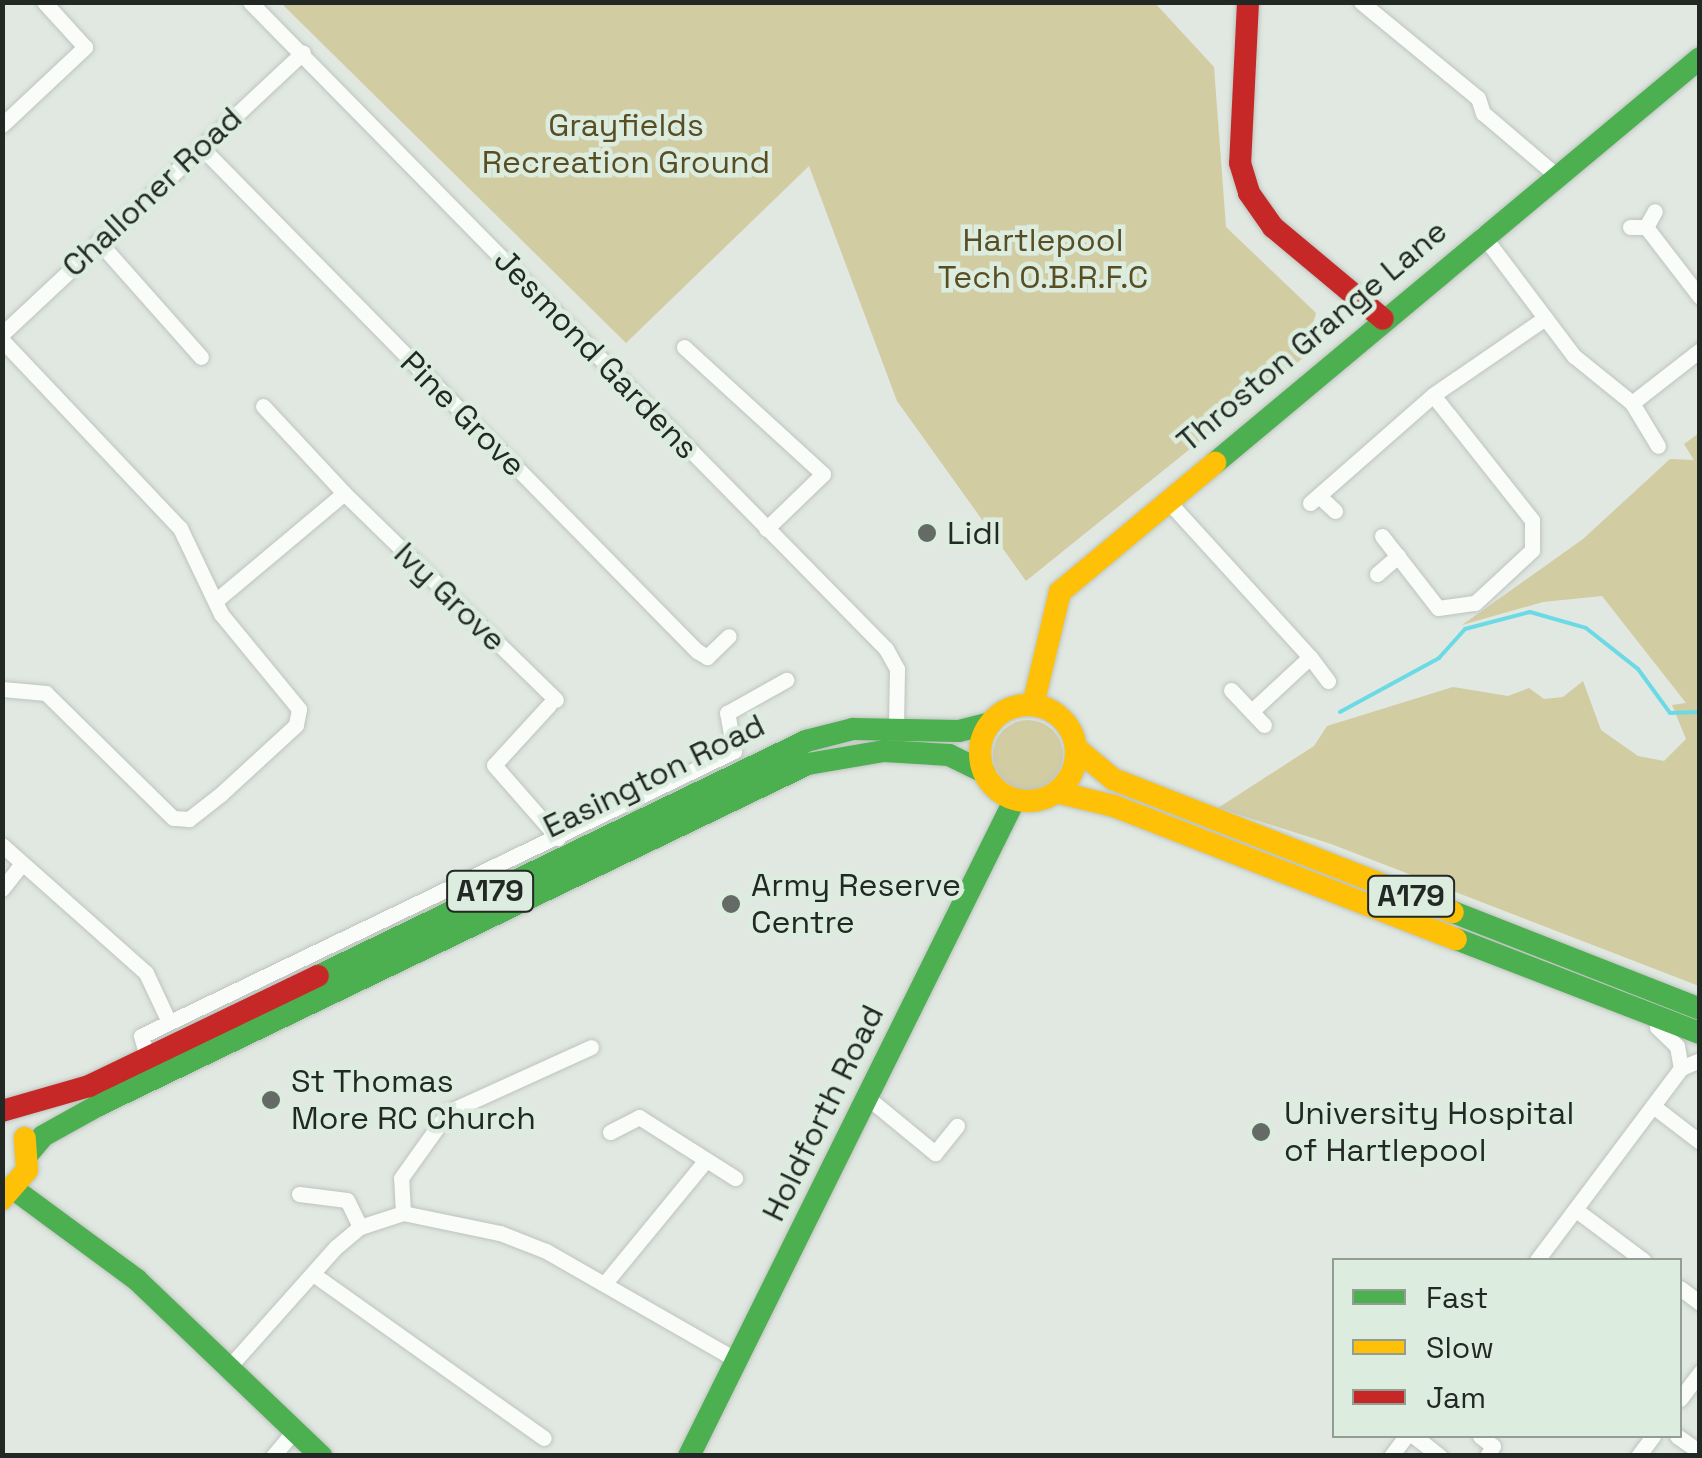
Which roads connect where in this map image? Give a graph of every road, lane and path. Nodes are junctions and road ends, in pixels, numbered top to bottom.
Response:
1 (44, 2) edge
2 (250, 2) edge
3 (1248, 2) edge
4 (1361, 2) edge
5 (303, 52) junction
6 (1700, 58) edge
7 (2, 125) edge
8 (200, 147) junction
9 (1557, 176) junction
10 (1656, 212) dead end
11 (1482, 234) junction
12 (98, 241) junction
13 (1700, 297) edge
14 (1544, 318) junction
15 (1383, 319) junction
16 (2, 337) edge
17 (684, 347) dead end
18 (1700, 350) edge
19 (201, 356) dead end
20 (1432, 395) junction
21 (1632, 403) junction
22 (263, 406) dead end
23 (1658, 446) dead end
24 (344, 493) junction
25 (1167, 500) junction
26 (1336, 511) dead end
27 (766, 529) junction
28 (1382, 536) dead end
29 (1398, 556) junction
30 (1377, 574) dead end
31 (219, 598) junction
32 (729, 636) dead end
33 (1310, 657) junction
34 (786, 680) dead end
35 (1328, 681) dead end
36 (2, 689) edge
37 (1231, 690) dead end
38 (1034, 705) junction
39 (1254, 708) junction
40 (990, 724) junction
41 (1264, 725) dead end
42 (896, 727) junction
43 (1076, 748) junction
44 (984, 772) junction
45 (735, 774) junction
46 (1056, 792) junction
47 (1016, 799) junction
48 (602, 837) junction
49 (558, 838) junction
50 (2, 845) edge
51 (612, 860) junction
52 (21, 865) junction
53 (2, 889) edge
54 (1624, 1003) junction
55 (1700, 1009) edge
56 (168, 1022) junction
57 (1700, 1033) edge
58 (591, 1047) dead end
59 (1700, 1060) edge
60 (152, 1068) junction
61 (1681, 1068) junction
62 (868, 1098) junction
63 (1653, 1106) junction
64 (2, 1112) edge
65 (957, 1126) dead end
66 (610, 1132) dead end
67 (1700, 1142) edge
68 (28, 1154) junction
69 (706, 1160) junction
70 (735, 1178) dead end
71 (299, 1194) dead end
72 (9, 1195) edge
73 (1576, 1210) junction
74 (403, 1214) junction
75 (360, 1226) junction
76 (1539, 1258) edge
77 (1640, 1258) edge
78 (313, 1274) junction
79 (604, 1283) junction
80 (736, 1360) junction
81 (229, 1367) junction
82 (1700, 1372) edge
83 (1682, 1397) edge
84 (295, 1430) junction
85 (544, 1438) dead end
86 (1417, 1438) edge
87 (273, 1456) edge
88 (321, 1456) edge
89 (689, 1456) edge
90 (1440, 1456) edge

1 - 7 street
2 - 5 street, Jesmond Gardens
3 - 15 main road
4 - 9 street
5 - 8 street, Challoner Road
5 - 27 street, Jesmond Gardens
6 - 9 main road, Throston Grange Lane
8 - 12 street, Challoner Road
8 - 32 street, Pine Grove
9 - 11 main road, Throston Grange Lane
10 - 13 street
11 - 14 street
11 - 15 main road, Throston Grange Lane
12 - 16 street, Challoner Road
12 - 19 street
14 - 20 street
14 - 21 street
15 - 25 main road, Throston Grange Lane
16 - 31 street
17 - 27 street
18 - 21 street
20 - 26 street
20 - 29 street
21 - 23 street
22 - 24 street, Ivy Grove
24 - 31 street
24 - 49 street, Ivy Grove
25 - 33 street
25 - 38 main road, Throston Grange Lane
27 - 42 street, Jesmond Gardens
28 - 29 street
29 - 30 street
31 - 36 street
33 - 35 street
33 - 39 street
34 - 45 street, Easington Road
37 - 39 street
38 - 40 main road, Easington Road
38 - 43 main road
39 - 41 street
40 - 42 main road, Easington Road / A179
40 - 44 main road
42 - 45 main road, Easington Road / A179
43 - 46 main road
43 - 55 main road, A179
44 - 45 main road, Easington Road / A179
44 - 47 main road, Easington Road
45 - 48 main road, Easington Road / A179
45 - 49 street, Easington Road
45 - 51 main road, Easington Road / A179
46 - 47 main road
46 - 54 main road, A179
47 - 62 main road, Holdforth Road
48 - 51 main road
48 - 60 main road, Easington Road / A179
49 - 56 street, Easington Road
50 - 52 street
51 - 60 main road, Easington Road / A179
52 - 53 street
52 - 56 street
54 - 57 main road, A179
54 - 61 street
56 - 60 street
58 - 74 street
59 - 61 street
60 - 64 main road, Easington Road / A179
60 - 68 main road, Easington Road / A179
61 - 63 street
62 - 65 street
62 - 80 main road, Holdforth Road
63 - 67 street
63 - 73 street
64 - 68 main road, A179
66 - 69 street
68 - 72 main road
69 - 70 street
69 - 79 street
71 - 75 street
72 - 81 main road
73 - 76 street
73 - 77 street
74 - 75 street
74 - 79 street
75 - 78 street
78 - 81 street
78 - 85 street
79 - 80 street
80 - 89 main road, Holdforth Road
81 - 84 main road
82 - 83 street
84 - 87 street
84 - 88 main road
86 - 90 street

